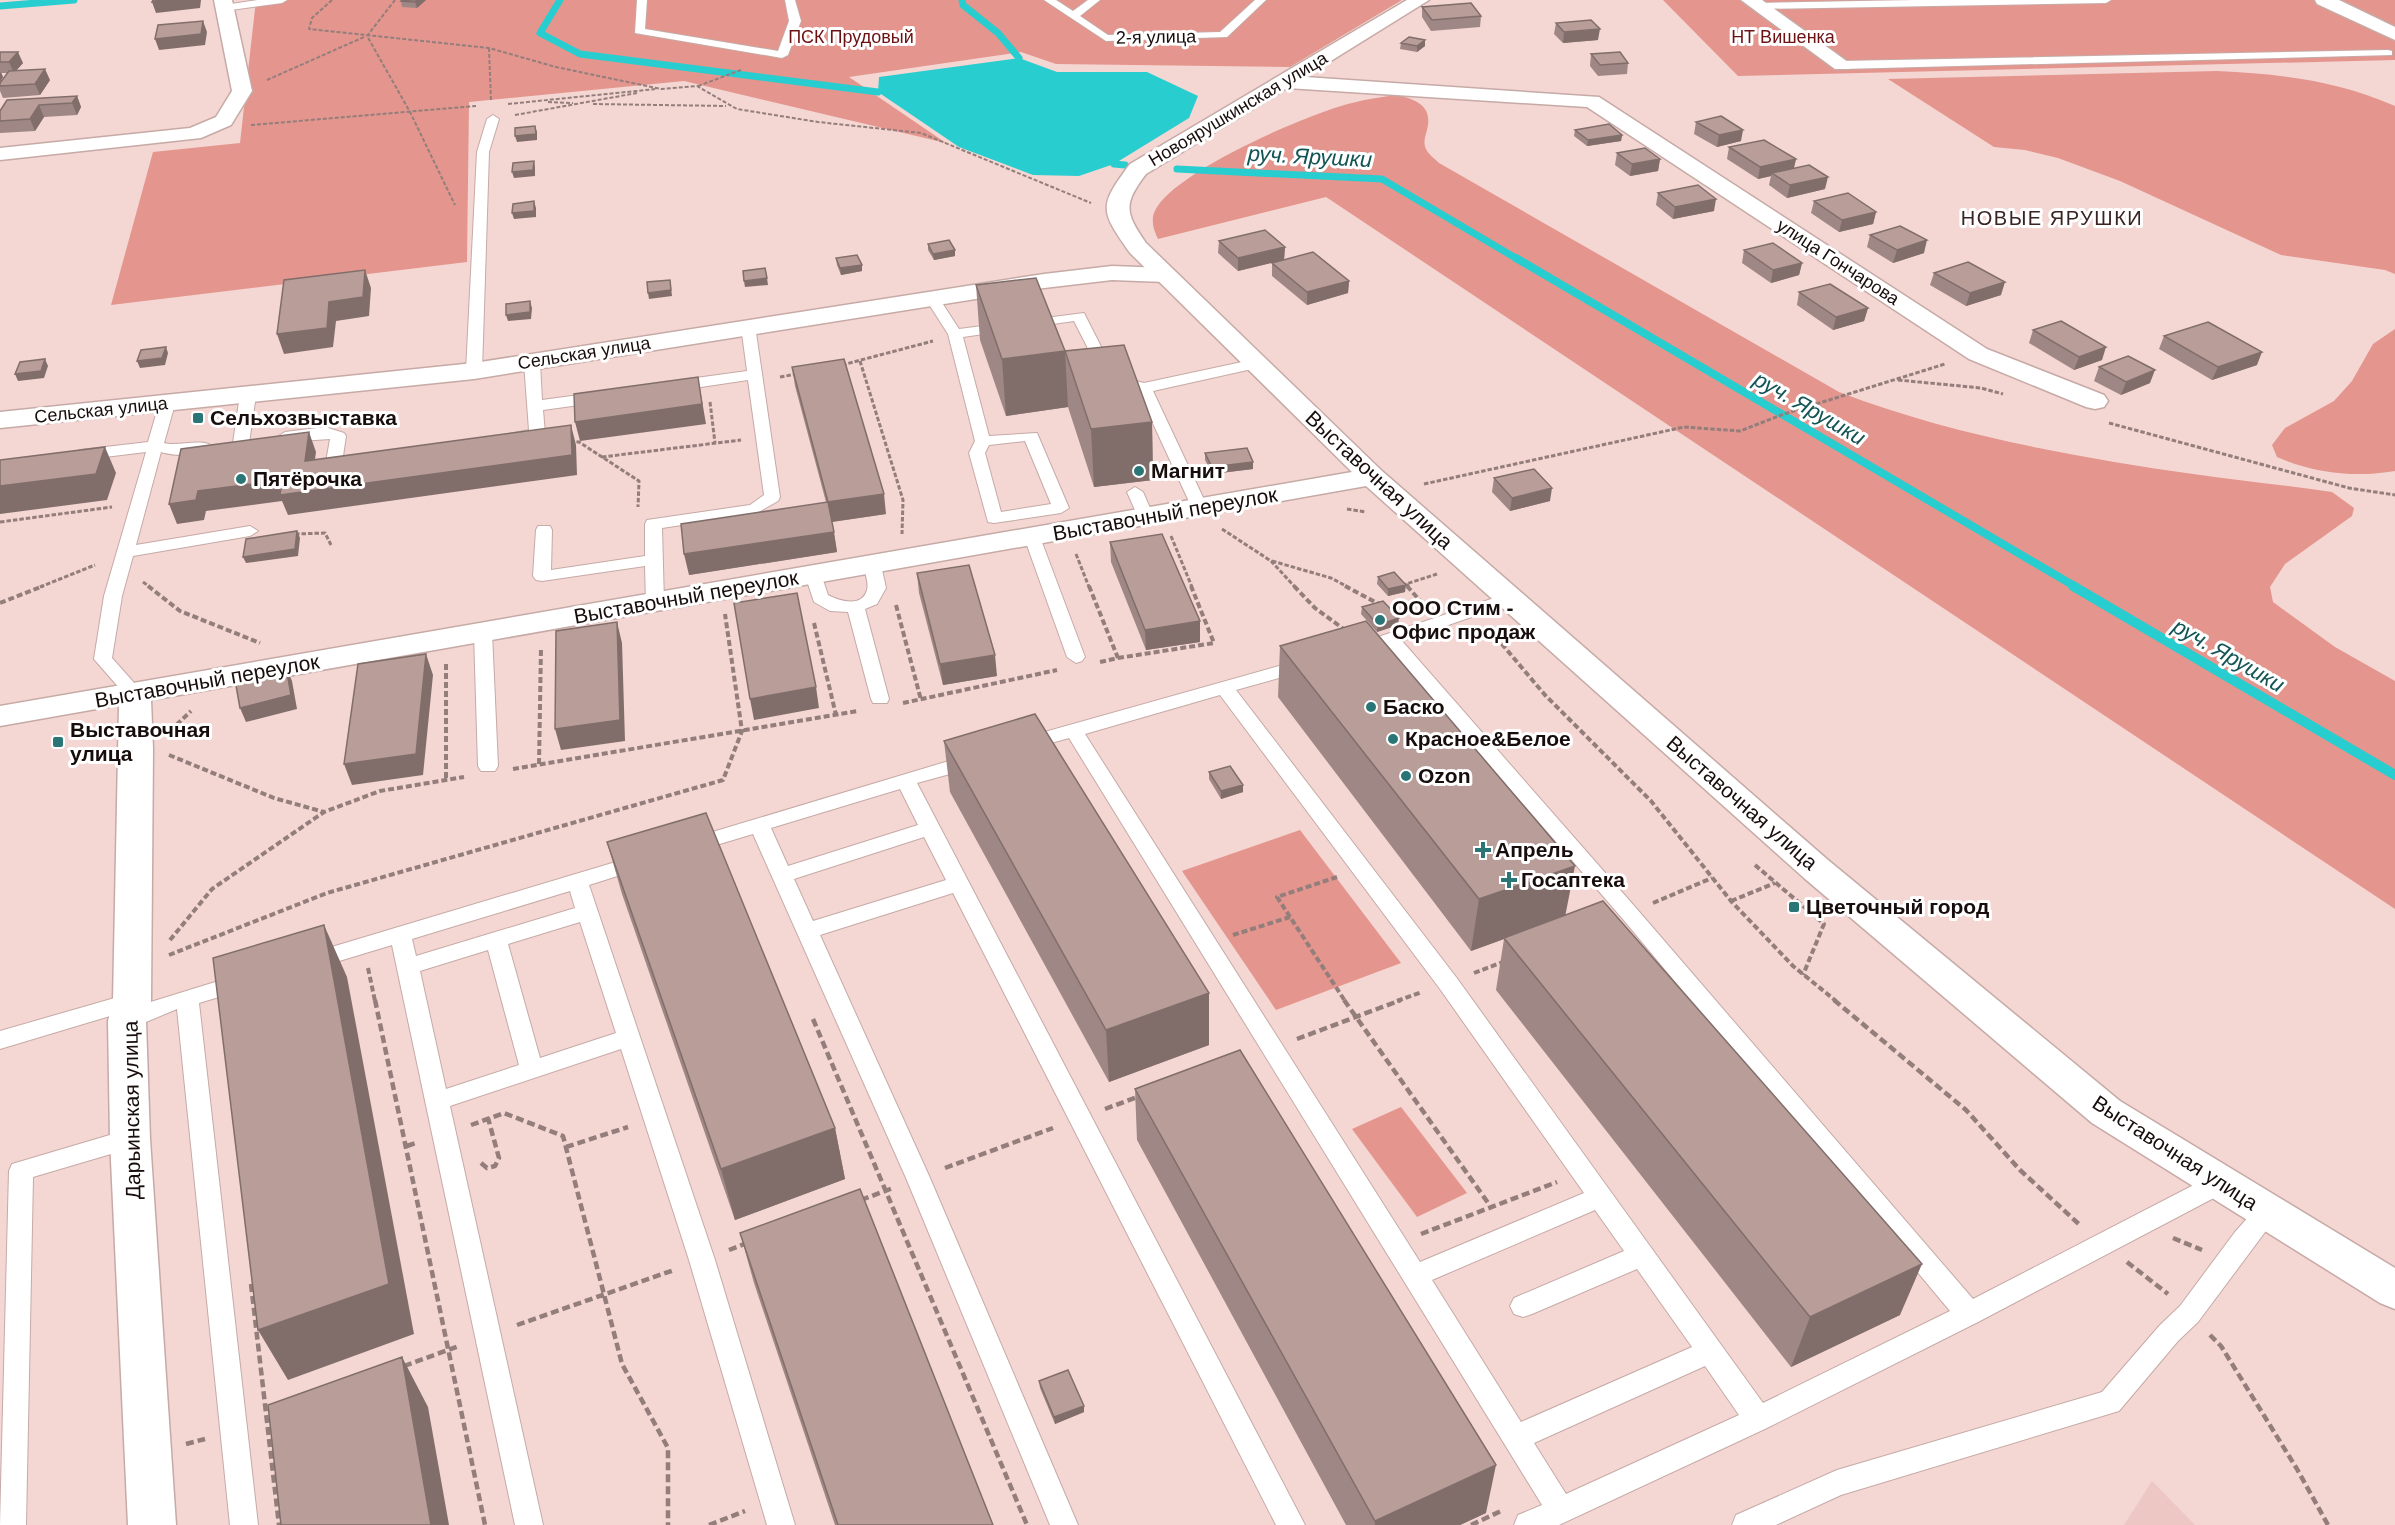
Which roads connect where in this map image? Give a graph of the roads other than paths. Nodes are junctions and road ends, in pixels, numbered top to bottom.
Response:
1 (282, 0) edge
2 (642, 0) edge
3 (790, 0) edge
4 (1049, 0) edge
5 (1095, 0) edge
6 (1261, 0) edge
7 (1420, 0) edge
8 (2106, 0) edge
9 (2324, 0) edge
10 (1754, 3) edge
11 (224, 4) edge
12 (1073, 16) junction
13 (2395, 34) edge
14 (2388, 53) dead end
15 (1842, 65) joint
16 (1284, 82) junction
17 (492, 112) road end
18 (0, 154) edge
19 (1166, 275) junction
20 (932, 298) junction
21 (748, 326) junction
22 (955, 334) junction
23 (531, 363) junction
24 (1256, 364) junction
25 (474, 370) junction
26 (756, 378) junction
27 (662, 388) edge
28 (1144, 388) junction
29 (616, 394) edge
30 (248, 395) junction
31 (2095, 401) dead end
32 (167, 404) junction
33 (535, 406) junction
34 (0, 420) edge
35 (503, 439) edge
36 (983, 441) junction
37 (230, 444) junction
38 (155, 446) junction
39 (67, 457) edge
40 (368, 458) edge
41 (1372, 477) junction
42 (1200, 507) junction
43 (1066, 519) junction
44 (544, 530) dead end
45 (250, 531) road end
46 (1032, 537) junction
47 (125, 552) junction
48 (654, 560) junction
49 (879, 568) junction
50 (816, 581) junction
51 (1509, 598) junction
52 (655, 603) junction
53 (855, 607) junction
54 (483, 637) junction
55 (1390, 639) junction
56 (1362, 647) edge
57 (1076, 657) dead end
58 (1324, 659) edge
59 (1225, 689) junction
60 (135, 694) junction
61 (874, 704) road end
62 (0, 716) edge
63 (1074, 731) junction
64 (496, 768) road end
65 (905, 780) junction
66 (759, 824) junction
67 (930, 828) junction
68 (782, 875) junction
69 (578, 881) junction
70 (959, 884) junction
71 (588, 912) junction
72 (808, 932) junction
73 (401, 936) junction
74 (496, 940) junction
75 (407, 967) junction
76 (288, 968) edge
77 (266, 974) edge
78 (188, 997) junction
79 (130, 1004) junction
80 (629, 1037) junction
81 (0, 1040) edge
82 (532, 1069) junction
83 (438, 1101) junction
84 (130, 1139) junction
85 (2222, 1182) junction
86 (1600, 1197) junction
87 (2268, 1212) junction
88 (1642, 1256) junction
89 (1415, 1276) junction
90 (2395, 1290) edge
91 (1523, 1306) dead end
92 (1969, 1314) junction
93 (1710, 1351) junction
94 (1758, 1419) junction
95 (1516, 1438) junction
96 (1561, 1510) junction
97 (8, 1514) edge
98 (152, 1525) edge
99 (244, 1525) edge
100 (529, 1525) edge
101 (781, 1525) edge
102 (1064, 1525) edge
103 (1291, 1525) edge
104 (1528, 1525) edge
105 (1746, 1525) edge

1 - 11 lane
2 - 3 lane
4 - 12 lane, 2-я улица
5 - 12 lane
6 - 12 lane, 2-я улица
7 - 16 street, Новоярушкинская улица
8 - 10 lane
9 - 13 street
10 - 15 street
11 - 18 street
14 - 15 lane
16 - 19 street, Новоярушкинская улица
16 - 31 street, улица Гончарова
17 - 25 lane
19 - 20 street, Сельская улица
19 - 24 street, Выставочная улица
20 - 21 street, Сельская улица
20 - 22 lane
21 - 23 street, Сельская улица
21 - 26 lane
22 - 28 lane
22 - 36 lane
23 - 25 street, Сельская улица
23 - 33 lane
24 - 28 lane
24 - 41 street, Выставочная улица
25 - 30 street, Сельская улица
26 - 27 lane
26 - 48 lane
28 - 42 lane
29 - 33 lane
30 - 32 street, Сельская улица
30 - 37 lane
32 - 34 street, Сельская улица
32 - 38 lane
33 - 35 lane
36 - 43 lane
36 - 43 lane
37 - 38 lane
37 - 40 lane
38 - 39 lane
38 - 47 lane
41 - 42 street, Выставочный переулок
41 - 51 street, Выставочная улица
42 - 43 street, Выставочный переулок
43 - 46 street, Выставочный переулок
44 - 48 lane
45 - 47 lane
46 - 49 street, Выставочный переулок
46 - 57 lane
47 - 60 lane
48 - 52 lane
49 - 50 street, Выставочный переулок
49 - 53 lane
50 - 52 street, Выставочный переулок
50 - 53 lane
51 - 55 lane
51 - 85 street, Выставочная улица
52 - 54 street, Выставочный переулок
53 - 61 lane
54 - 60 street, Выставочный переулок
54 - 64 lane
55 - 56 lane
55 - 92 lane
58 - 59 lane
59 - 63 lane
59 - 86 lane
60 - 62 street, Выставочный переулок
60 - 79 street, Дарьинская улица
63 - 65 lane
63 - 89 lane
65 - 66 lane
65 - 67 lane
66 - 68 lane
66 - 69 lane
67 - 68 lane
67 - 70 lane
68 - 72 lane
69 - 71 lane
69 - 73 lane
70 - 72 lane
70 - 103 lane
71 - 74 lane
71 - 80 lane
72 - 102 lane
73 - 75 lane
73 - 76 lane
74 - 75 lane
74 - 82 lane
75 - 83 lane
77 - 78 lane
78 - 79 lane
78 - 99 lane
79 - 81 lane
79 - 84 street, Дарьинская улица
80 - 82 lane
80 - 101 lane
82 - 83 lane
83 - 100 lane
84 - 97 lane
84 - 98 street, Дарьинская улица
85 - 87 street, Выставочная улица
85 - 92 lane
86 - 88 lane
86 - 89 lane
87 - 90 street, Выставочная улица
87 - 105 lane
88 - 91 lane
88 - 93 lane
89 - 95 lane
92 - 94 lane
93 - 94 lane
93 - 95 lane
94 - 96 lane
95 - 96 lane
96 - 104 lane

